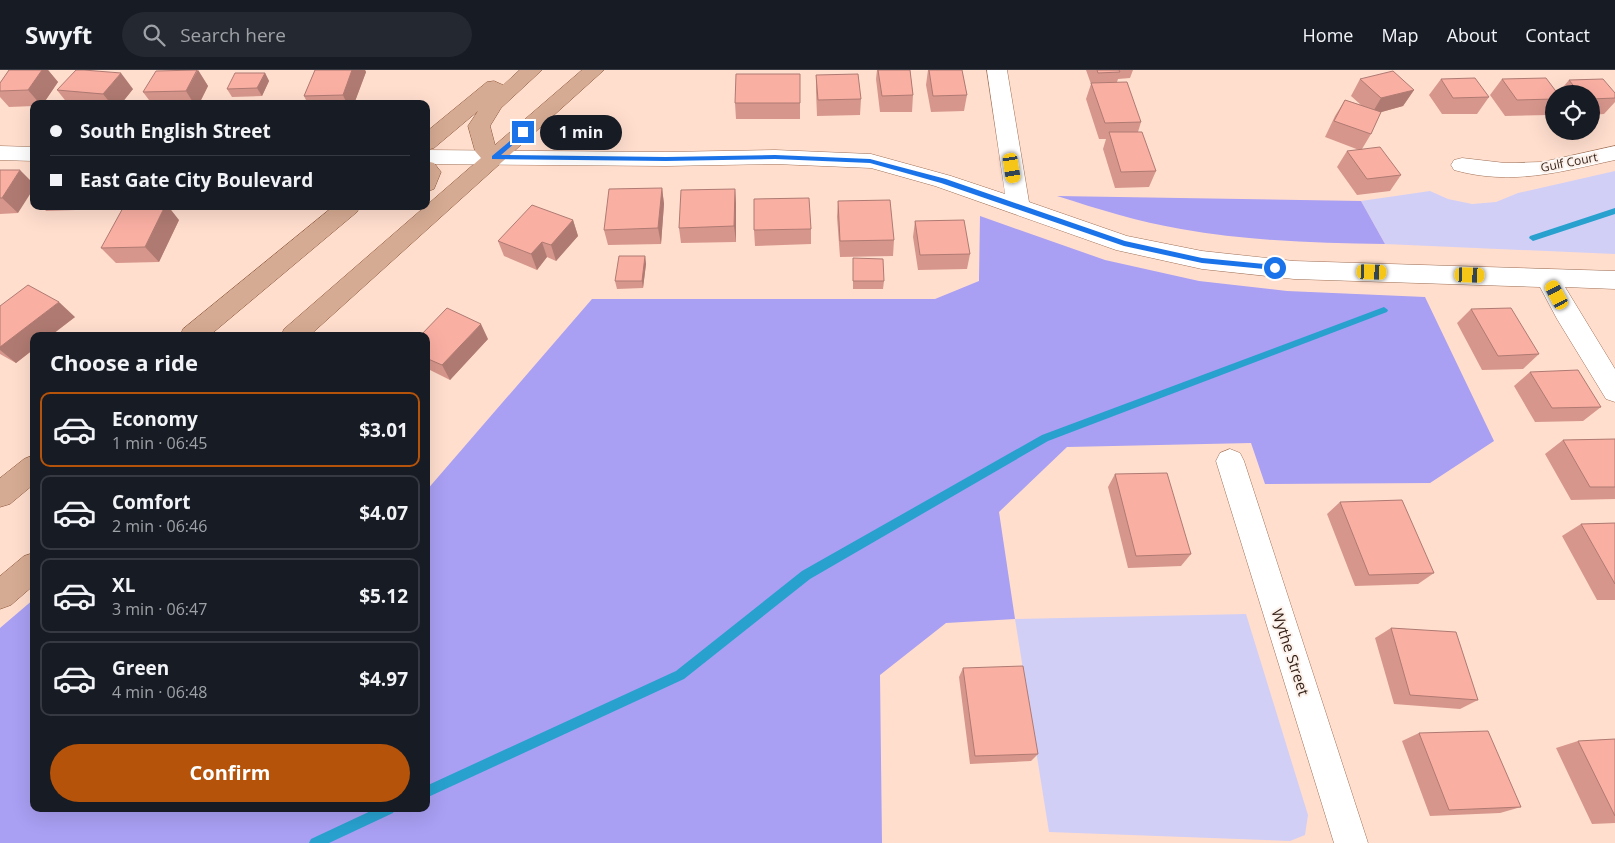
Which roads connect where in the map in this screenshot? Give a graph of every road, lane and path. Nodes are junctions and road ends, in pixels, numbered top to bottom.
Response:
1 (515, 70) edge
2 (532, 70) edge
3 (594, 70) edge
4 (997, 70) edge
5 (430, 139) edge
6 (0, 153) edge
7 (1615, 153) edge
8 (30, 154) edge
9 (430, 157) edge
10 (494, 158) junction
11 (1462, 165) dead end
12 (1018, 207) junction
13 (344, 210) edge
14 (409, 210) edge
15 (1548, 278) junction
16 (1615, 280) edge
17 (197, 332) edge
18 (296, 332) edge
19 (297, 332) edge
20 (1615, 391) edge
21 (1230, 461) dead end
22 (30, 470) edge
23 (0, 495) edge
24 (30, 570) edge
25 (0, 596) edge
26 (1351, 843) edge

1 - 5 main road
2 - 10 main road
3 - 10 main road
4 - 12 street
6 - 8 street
7 - 11 street, Gulf Court
9 - 10 street
10 - 12 street
10 - 19 main road
12 - 15 street
13 - 17 main road
14 - 18 main road
15 - 16 street
15 - 20 street
21 - 26 street, Wythe Street
22 - 23 main road
24 - 25 main road

